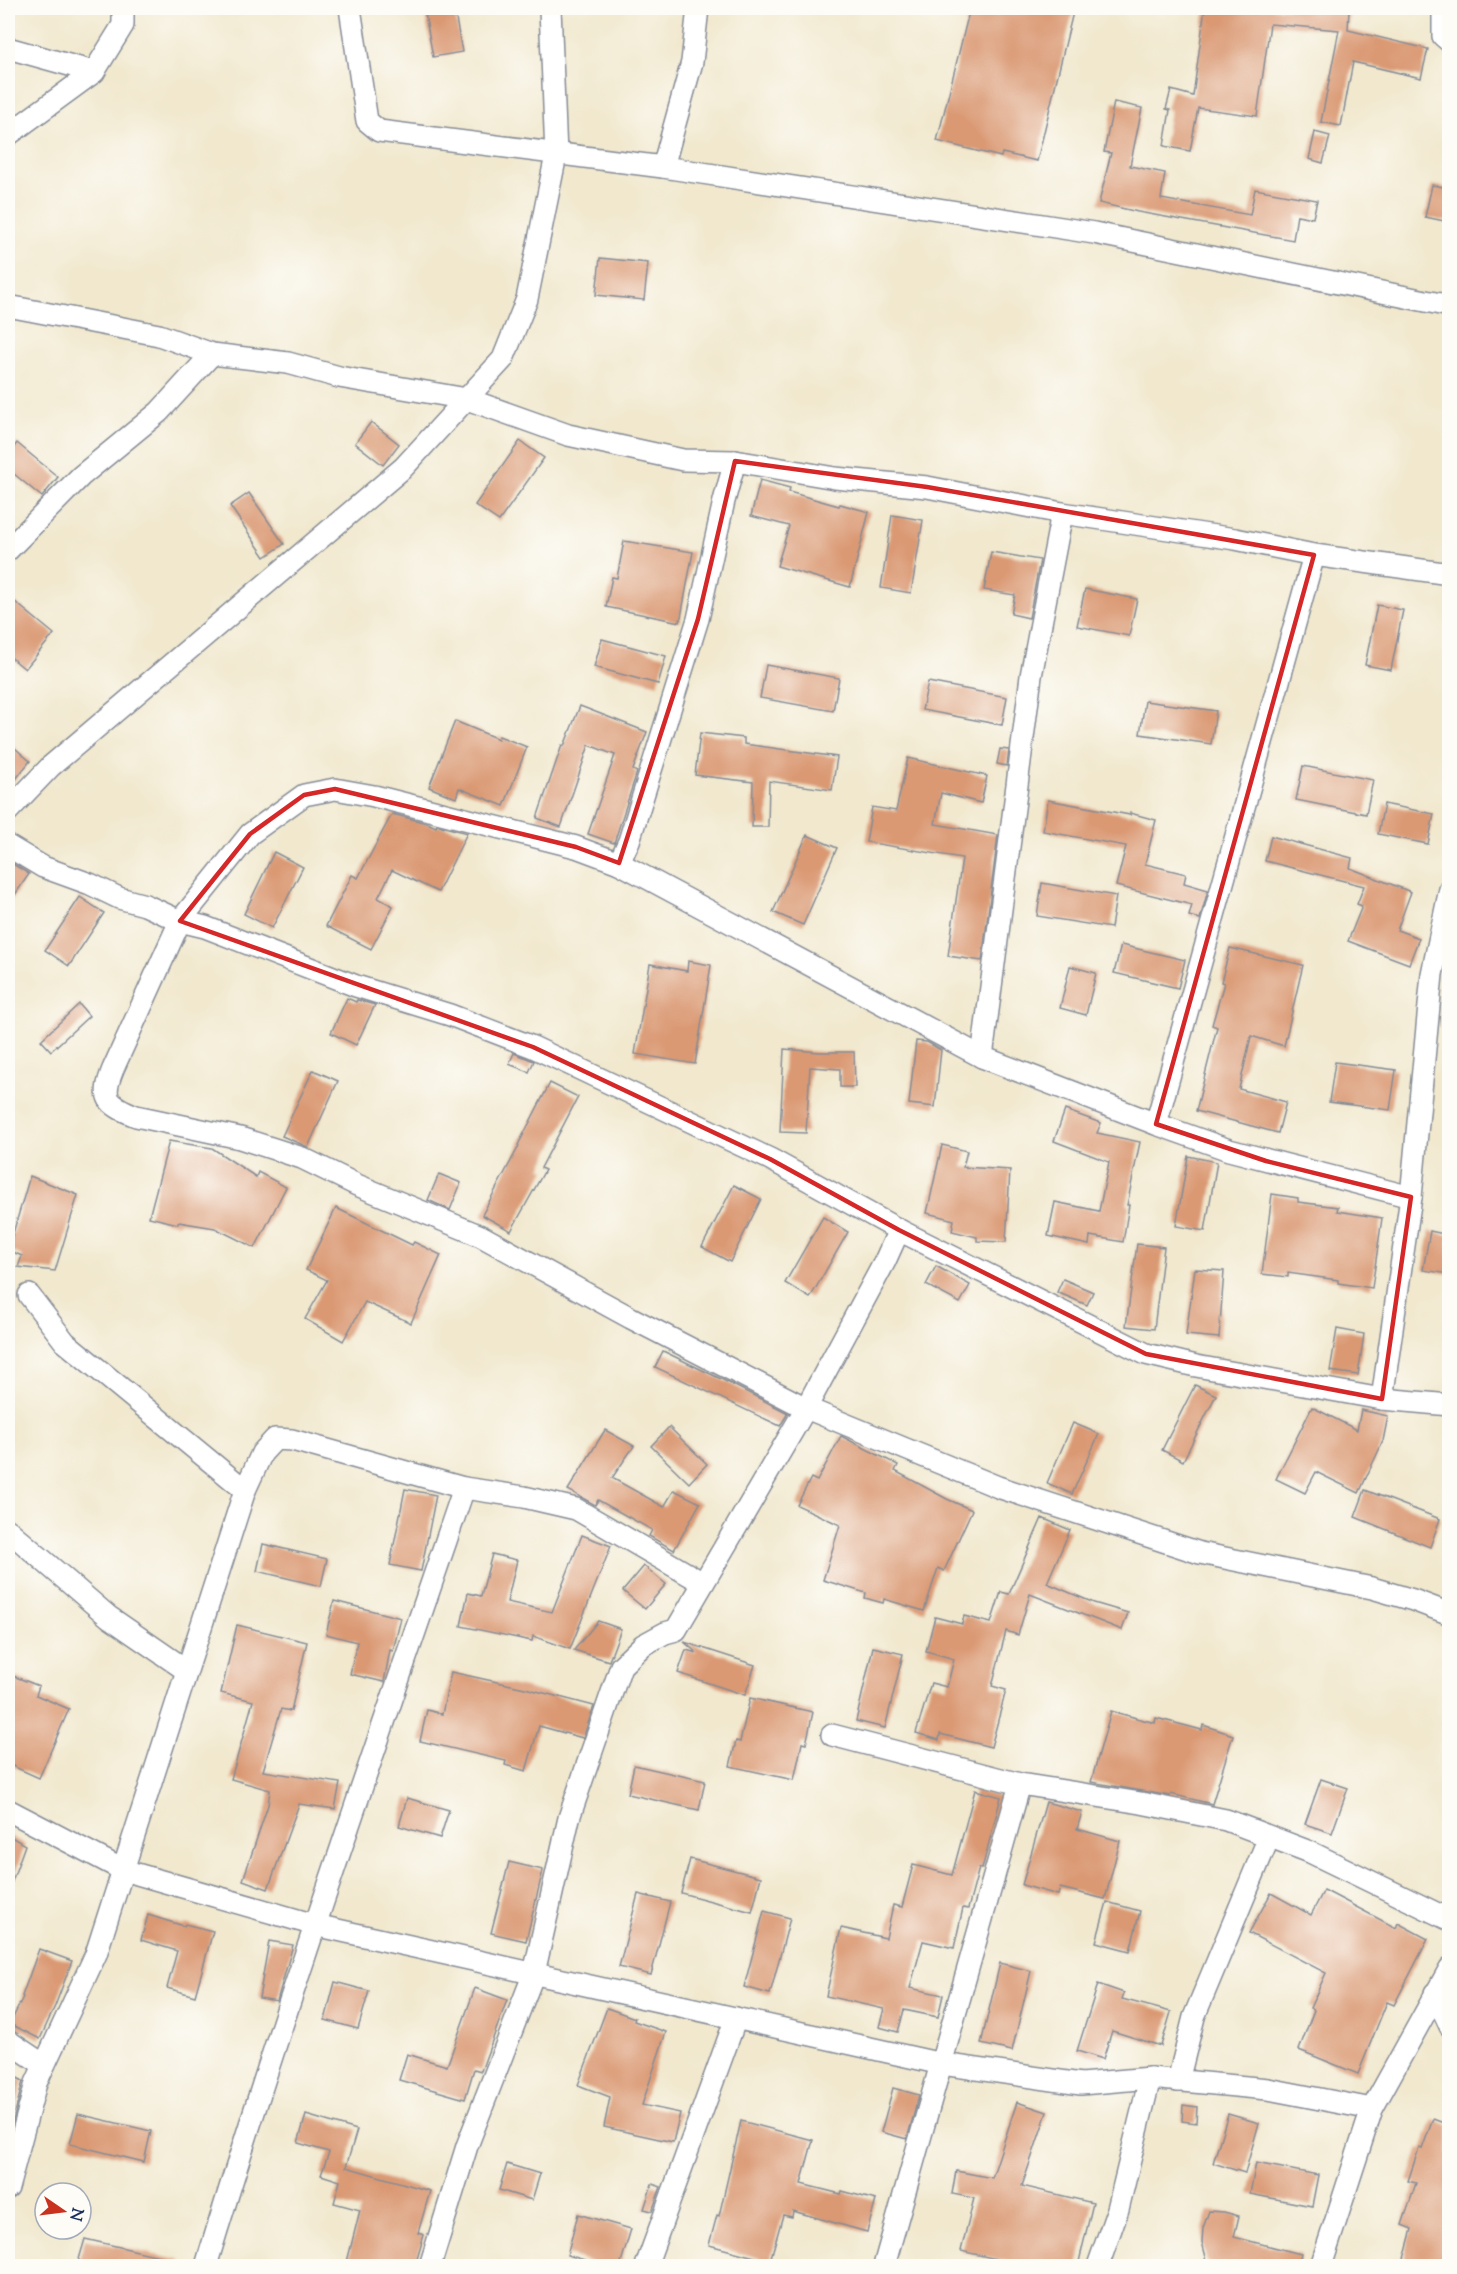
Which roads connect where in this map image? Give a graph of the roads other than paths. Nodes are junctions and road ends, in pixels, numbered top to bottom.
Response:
1 (123, 8) edge
2 (350, 8) edge
3 (550, 8) edge
4 (698, 8) edge
5 (1443, 8) edge
6 (1449, 42) edge
7 (8, 48) edge
8 (94, 72) junction
9 (8, 135) edge
10 (556, 154) junction
11 (663, 166) junction
12 (8, 306) edge
13 (1449, 306) edge
14 (212, 354) junction
15 (467, 399) junction
16 (735, 461) junction
17 (1062, 513) junction
18 (8, 550) edge
19 (1314, 555) junction
20 (1449, 574) edge
21 (8, 811) edge
22 (8, 846) edge
23 (619, 863) junction
24 (1449, 889) edge
25 (180, 921) junction
26 (982, 1057) junction
27 (1156, 1124) junction
28 (1411, 1197) junction
29 (899, 1230) junction
30 (29, 1295) dead end
31 (1382, 1399) junction
32 (1449, 1405) edge
33 (806, 1408) junction
34 (464, 1488) junction
35 (245, 1490) junction
36 (8, 1530) edge
37 (703, 1583) junction
38 (1449, 1614) edge
39 (186, 1670) junction
40 (832, 1735) dead end
41 (1020, 1784) junction
42 (8, 1810) edge
43 (1269, 1837) junction
44 (123, 1870) junction
45 (1449, 1920) edge
46 (315, 1925) junction
47 (1449, 1968) edge
48 (534, 1973) junction
49 (1435, 1993) junction
50 (736, 2018) junction
51 (1449, 2026) edge
52 (8, 2042) edge
53 (942, 2064) junction
54 (44, 2065) junction
55 (1150, 2078) junction
56 (1178, 2081) junction
57 (1372, 2109) junction
58 (8, 2188) edge
59 (206, 2266) edge
60 (430, 2266) edge
61 (646, 2266) edge
62 (884, 2266) edge
63 (1098, 2266) edge
64 (1321, 2266) edge

1 - 8 street
2 - 10 street
3 - 10 street
4 - 11 street
5 - 6 street
7 - 8 street
8 - 9 street
10 - 11 street
10 - 15 street
11 - 13 street
12 - 14 street
14 - 15 street
14 - 18 street
15 - 16 street
15 - 21 street
16 - 17 street
16 - 23 street
17 - 19 street
17 - 26 street
19 - 20 street
19 - 27 street
22 - 25 street
23 - 25 street
23 - 26 street
24 - 28 street
25 - 29 street
25 - 33 street
26 - 27 street
27 - 28 street
28 - 31 street
29 - 31 street
29 - 33 street
30 - 35 street
31 - 32 street
33 - 37 street
33 - 38 street
34 - 35 street
34 - 37 street
34 - 46 street
35 - 39 street
36 - 39 street
37 - 48 street
39 - 44 street
40 - 41 street
41 - 43 street
41 - 53 street
42 - 44 street
43 - 45 street
43 - 56 street
44 - 46 street
44 - 54 street
46 - 48 street
46 - 59 street
47 - 49 street
48 - 50 street
48 - 60 street
49 - 51 street
49 - 57 street
50 - 53 street
50 - 61 street
52 - 54 street
53 - 55 street
53 - 62 street
54 - 58 street
55 - 56 street
55 - 63 street
56 - 57 street
57 - 64 street

